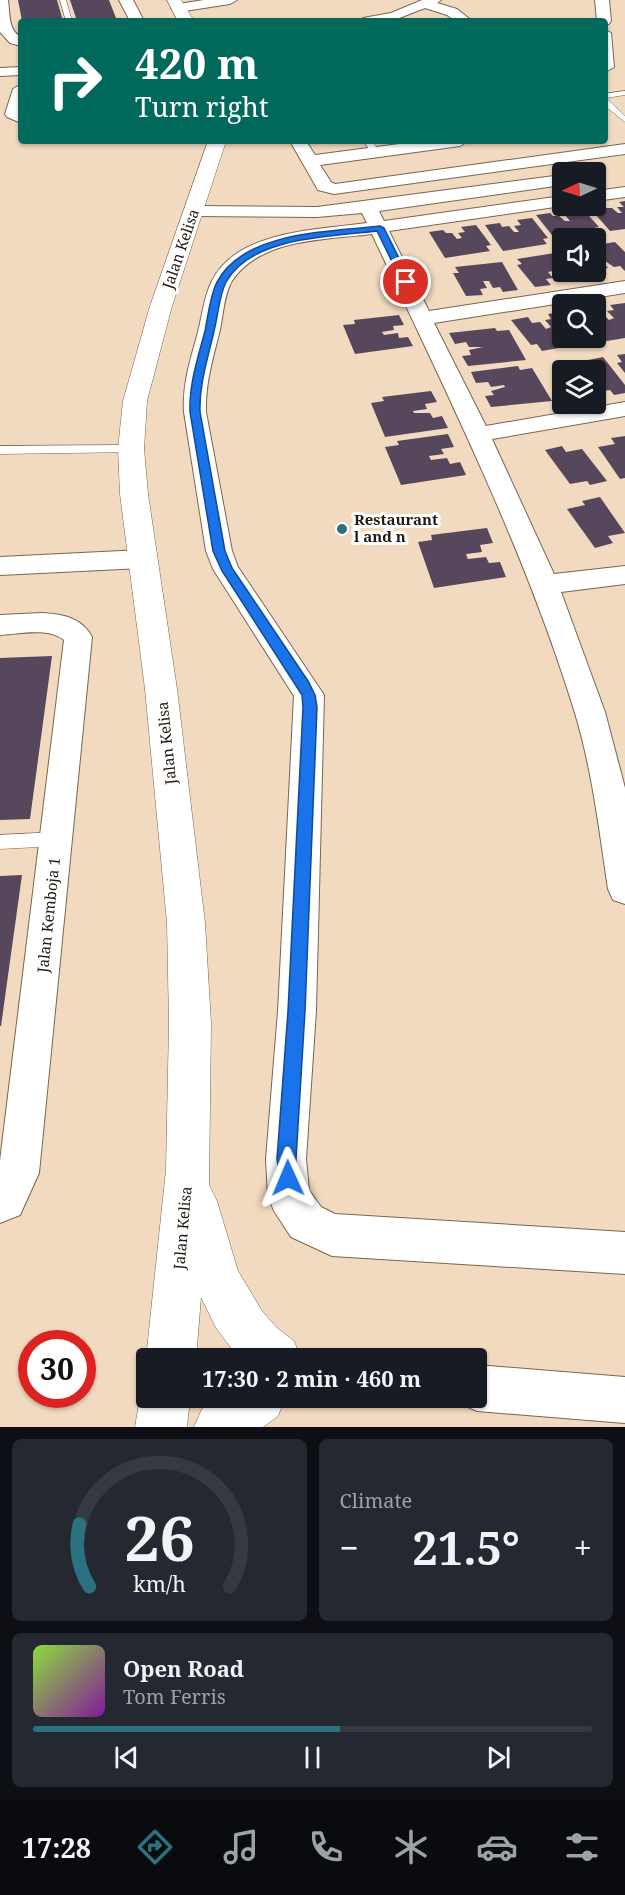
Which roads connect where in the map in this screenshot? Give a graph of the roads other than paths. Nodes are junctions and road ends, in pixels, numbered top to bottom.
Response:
1 (1, 0) edge
2 (63, 0) edge
3 (126, 0) edge
4 (230, 0) edge
5 (602, 0) edge
6 (430, 2) edge
7 (179, 10) edge
8 (68, 18) edge
9 (135, 18) edge
10 (397, 18) edge
11 (461, 18) edge
12 (604, 18) edge
13 (3, 35) edge
14 (18, 42) edge
15 (625, 64) edge
16 (608, 67) edge
17 (18, 71) edge
18 (0, 72) edge
19 (625, 93) edge
20 (608, 97) edge
21 (18, 98) edge
22 (608, 102) edge
23 (18, 116) edge
24 (625, 120) edge
25 (216, 144) edge
26 (300, 144) edge
27 (405, 144) edge
28 (583, 144) edge
29 (372, 146) edge
30 (625, 149) edge
31 (600, 160) junction
32 (309, 161) junction
33 (552, 182) edge
34 (625, 192) edge
35 (606, 195) edge
36 (552, 202) edge
37 (195, 211) junction
38 (374, 218) junction
39 (625, 287) edge
40 (424, 318) junction
41 (625, 409) edge
42 (478, 434) junction
43 (131, 449) junction
44 (0, 450) edge
45 (142, 559) junction
46 (0, 566) edge
47 (625, 575) edge
48 (545, 585) junction
49 (0, 625) edge
50 (57, 839) junction
51 (0, 843) edge
52 (625, 889) edge
53 (188, 1170) junction
54 (2, 1201) edge
55 (625, 1253) edge
56 (172, 1348) edge
57 (265, 1348) edge
58 (487, 1389) edge
59 (624, 1405) edge
60 (164, 1408) edge
61 (246, 1408) edge
62 (161, 1427) edge
63 (220, 1427) edge

1 - 13 street
2 - 8 lane
3 - 9 street
4 - 7 street
5 - 12 street
6 - 10 street
6 - 11 street
13 - 14 street
15 - 16 street
17 - 18 street
19 - 20 lane
21 - 23 street
22 - 24 lane
25 - 37 main road, Jalan Kelisa
26 - 32 street
27 - 29 street
28 - 31 street
29 - 32 street
30 - 31 street
31 - 32 street
33 - 38 street
34 - 35 street
36 - 38 street
37 - 38 street
37 - 43 main road, Jalan Kelisa
38 - 40 street
38 - 55 street
39 - 40 street
40 - 42 street
41 - 42 street
42 - 48 street
43 - 44 lane
43 - 45 main road, Jalan Kelisa
45 - 46 street
45 - 53 main road, Jalan Kelisa
47 - 48 street
48 - 52 street
49 - 50 street, Jalan Kemboja 1
50 - 51 lane
50 - 54 street, Jalan Kemboja 1
53 - 56 main road, Jalan Kelisa
53 - 57 main road
58 - 59 street
60 - 62 main road
61 - 63 main road

